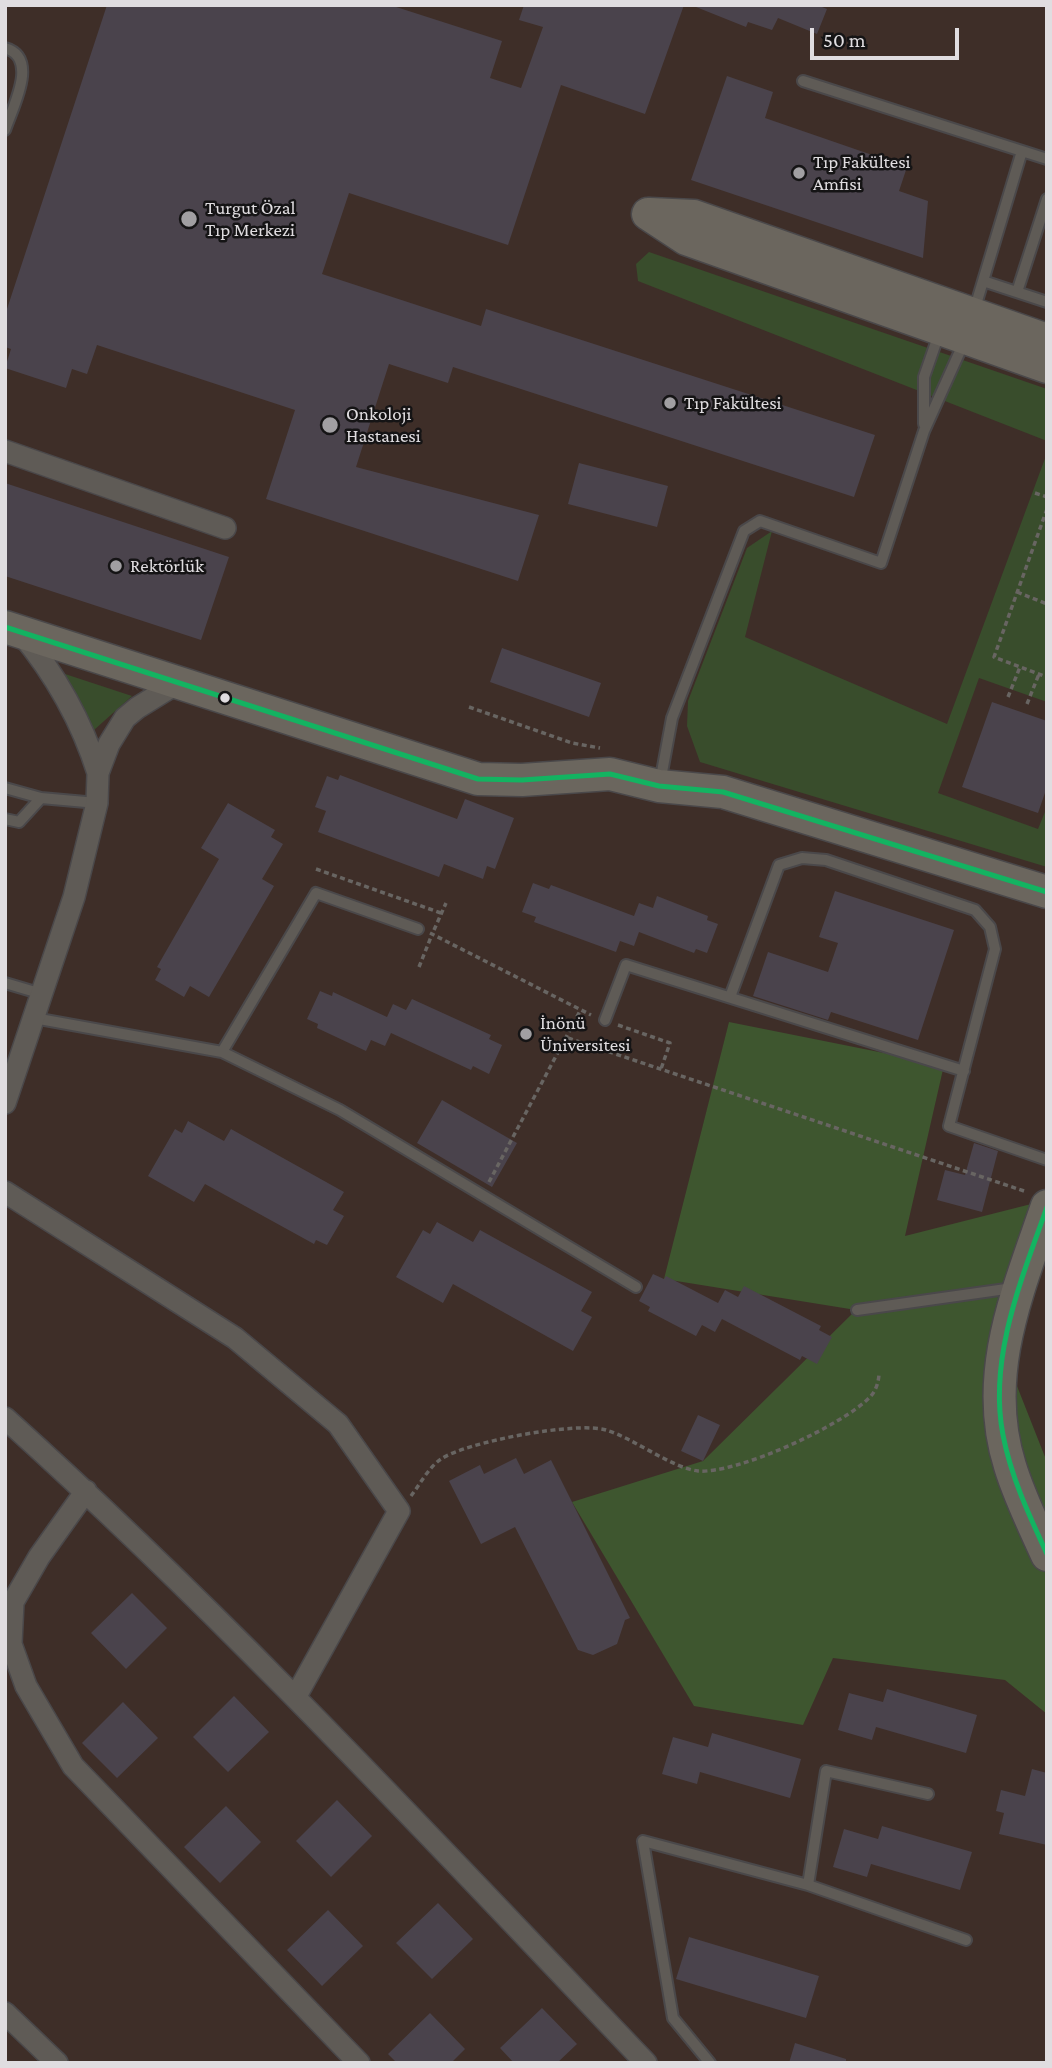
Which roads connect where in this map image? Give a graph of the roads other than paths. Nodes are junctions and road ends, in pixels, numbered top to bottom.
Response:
1 (5, 47) edge
2 (803, 81) dead end
3 (5, 130) edge
4 (1022, 151) junction
5 (1047, 159) edge
6 (1047, 199) edge
7 (983, 281) junction
8 (1017, 292) junction
9 (1047, 302) edge
10 (960, 328) junction
11 (1047, 341) edge
12 (1047, 368) edge
13 (924, 430) junction
14 (5, 451) edge
15 (225, 528) dead end
16 (13, 629) edge
17 (179, 682) junction
18 (98, 773) junction
19 (659, 786) junction
20 (5, 789) edge
21 (41, 798) junction
22 (97, 803) junction
23 (5, 819) edge
24 (1047, 892) edge
25 (418, 929) road end
26 (5, 983) edge
27 (42, 994) junction
28 (730, 998) junction
29 (34, 1018) junction
30 (605, 1020) road end
31 (222, 1052) junction
32 (11, 1069) edge
33 (964, 1071) junction
34 (5, 1103) edge
35 (1047, 1160) edge
36 (5, 1192) edge
37 (1040, 1200) edge
38 (636, 1287) dead end
39 (1019, 1287) junction
40 (857, 1310) dead end
41 (5, 1418) edge
42 (86, 1491) junction
43 (1047, 1555) edge
44 (296, 1696) junction
45 (928, 1794) dead end
46 (808, 1885) junction
47 (966, 1940) dead end
48 (5, 2013) edge
49 (57, 2063) edge
50 (359, 2063) edge
51 (646, 2063) edge
52 (710, 2063) edge

1 - 3 lane
2 - 4 lane
4 - 5 lane
4 - 7 lane
6 - 8 lane
7 - 8 lane
7 - 10 lane
8 - 9 lane
10 - 10 main road
10 - 11 main road
10 - 12 main road
10 - 13 lane
10 - 13 lane
13 - 19 lane
14 - 15 street
16 - 17 main road
16 - 18 street
17 - 18 street
17 - 19 main road
18 - 22 street
19 - 24 main road
20 - 21 lane
21 - 22 lane
21 - 23 lane
22 - 27 street
25 - 31 lane
26 - 27 lane
27 - 29 street
28 - 30 lane
28 - 33 lane
28 - 33 lane
29 - 31 lane
29 - 32 street
31 - 38 lane
32 - 34 street
33 - 35 lane
36 - 44 street
37 - 39 main road
39 - 40 lane
39 - 43 main road
41 - 42 street
42 - 44 street
42 - 50 street
44 - 51 street
45 - 46 lane
46 - 47 lane
46 - 52 lane
48 - 49 street

